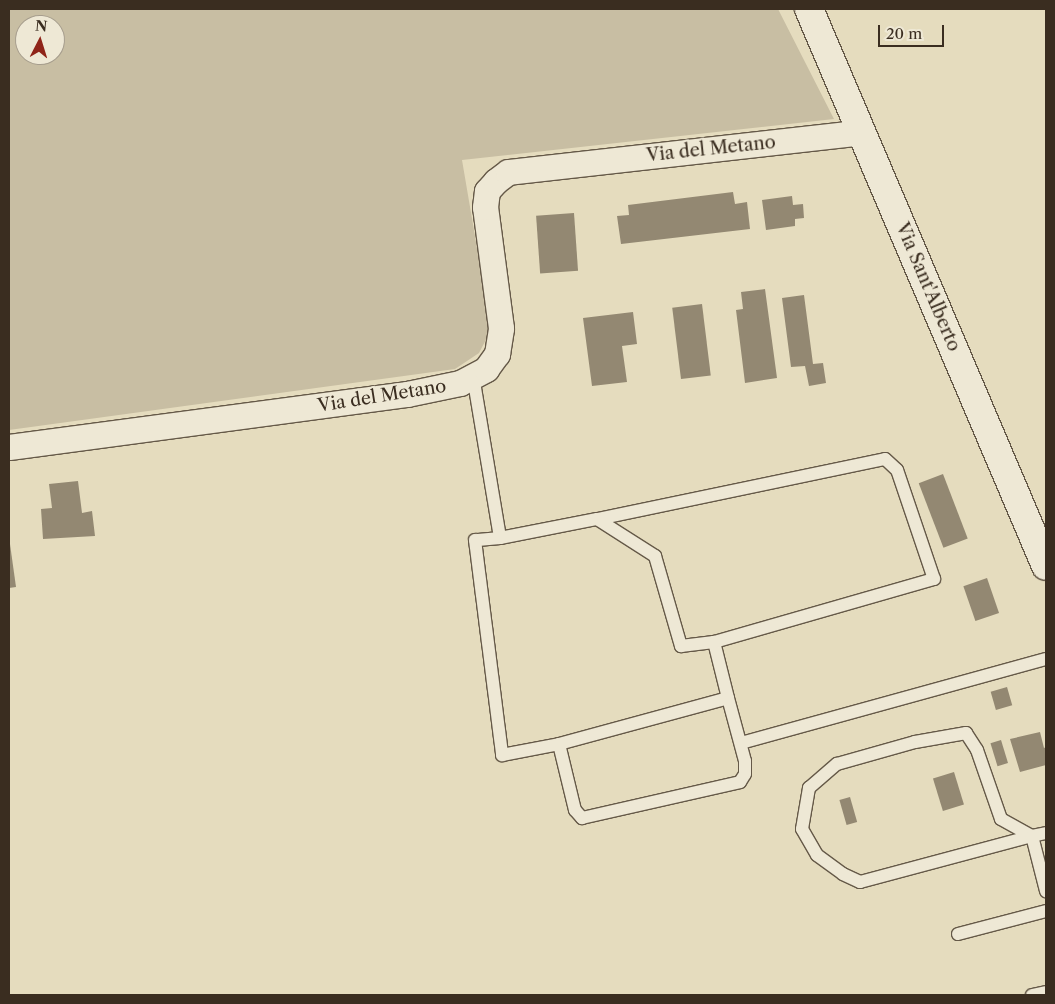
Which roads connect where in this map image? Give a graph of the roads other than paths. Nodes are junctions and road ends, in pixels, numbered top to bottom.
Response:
1 (809, 9) edge
2 (862, 132) junction
3 (474, 376) junction
4 (9, 447) edge
5 (597, 519) junction
6 (500, 538) junction
7 (1046, 566) edge
8 (714, 642) junction
9 (1046, 658) edge
10 (728, 698) junction
11 (740, 743) junction
12 (559, 744) junction
13 (1046, 833) edge
14 (1032, 836) junction
15 (1046, 890) edge
16 (1046, 911) edge
17 (958, 934) dead end
18 (1046, 992) edge
19 (1032, 995) edge

1 - 2 main road, Via Sant'Alberto
2 - 3 street, Via del Metano
2 - 7 main road, Via Sant'Alberto
3 - 4 street, Via del Metano
3 - 6 lane
5 - 6 lane
5 - 8 lane
5 - 8 lane
6 - 12 lane
8 - 10 lane
9 - 11 lane
10 - 11 lane
10 - 12 lane
11 - 12 lane
13 - 14 lane
14 - 14 lane
14 - 15 lane
16 - 17 lane
18 - 19 lane

